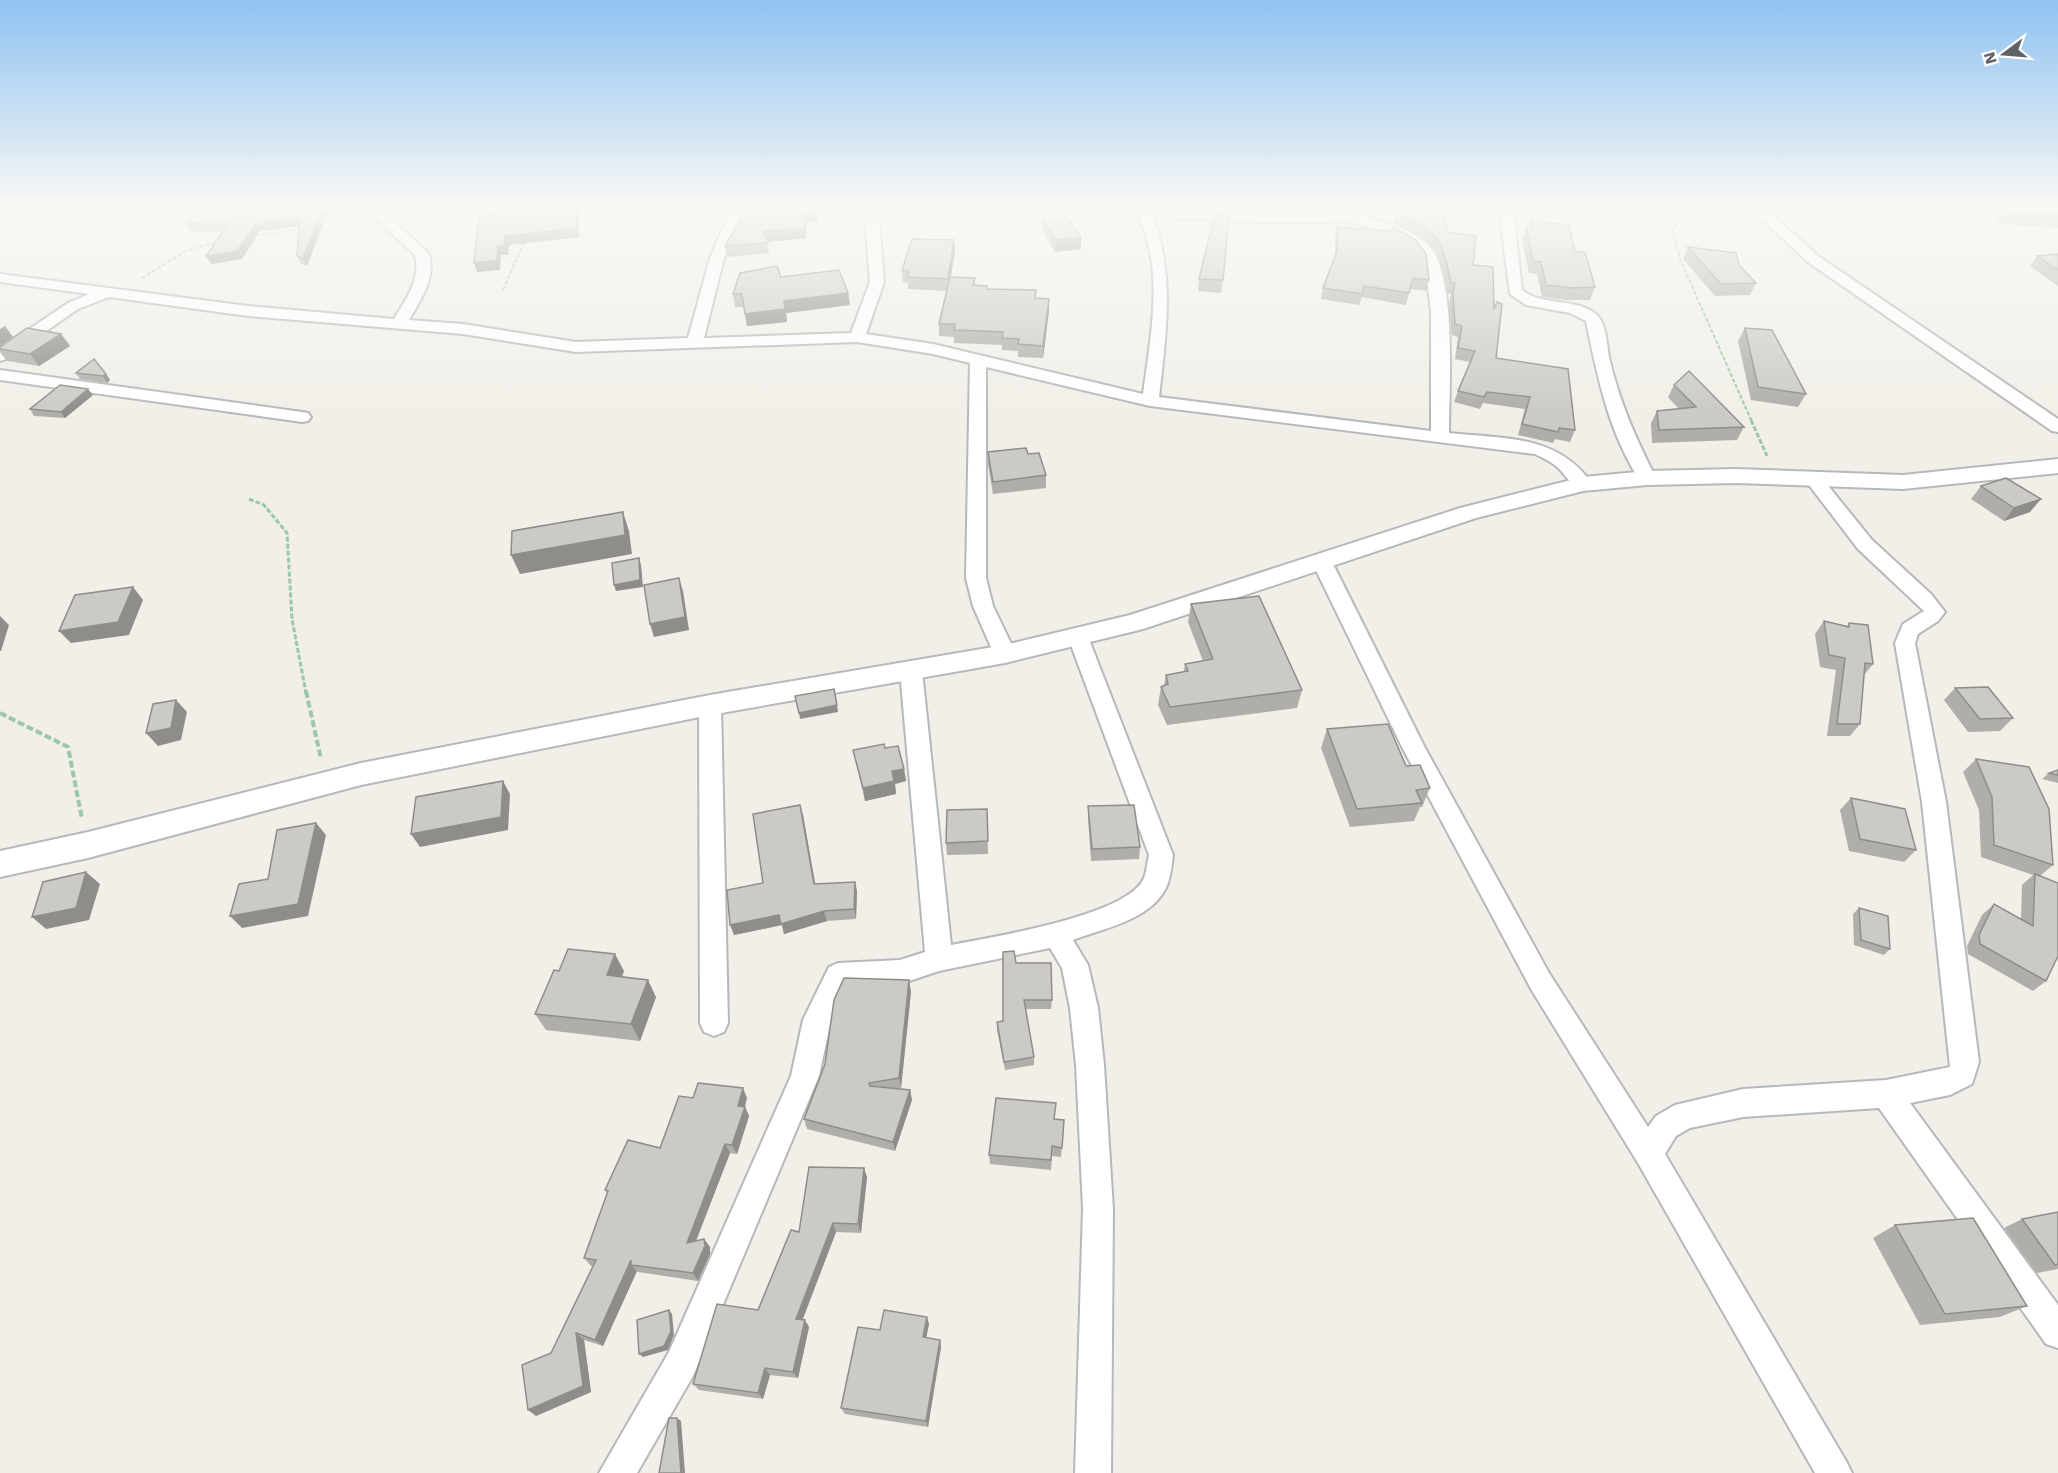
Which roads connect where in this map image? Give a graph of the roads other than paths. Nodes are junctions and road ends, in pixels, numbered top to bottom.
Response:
1 (423, 277) edge
2 (712, 277) edge
3 (877, 277) edge
4 (1161, 277) edge
5 (1434, 277) edge
6 (1513, 277) edge
7 (1839, 277) edge
8 (0, 278) edge
9 (115, 293) junction
10 (399, 322) junction
11 (857, 337) junction
12 (695, 343) junction
13 (0, 356) edge
14 (978, 361) junction
15 (0, 375) edge
16 (1150, 401) junction
17 (302, 417) dead end
18 (2058, 427) edge
19 (1440, 435) junction
20 (2058, 466) edge
21 (1647, 478) junction
22 (1815, 481) junction
23 (1583, 484) junction
24 (1322, 562) junction
25 (1078, 637) junction
26 (1005, 654) junction
27 (911, 671) junction
28 (710, 705) junction
29 (0, 864) edge
30 (1056, 934) junction
31 (939, 959) junction
32 (714, 1023) dead end
33 (1886, 1094) junction
34 (1648, 1153) junction
35 (2058, 1332) edge
36 (617, 1473) edge
37 (1093, 1473) edge
38 (1834, 1473) edge

1 - 10 street
2 - 12 street
3 - 11 street
4 - 16 street
5 - 19 street
6 - 21 street
7 - 18 street
8 - 9 street
9 - 10 street
9 - 13 street
10 - 12 street
11 - 12 street
11 - 14 street
14 - 16 street
14 - 26 street
15 - 17 street
16 - 19 street
19 - 23 street
20 - 22 street
21 - 22 street
21 - 23 street
22 - 33 street
23 - 24 street
24 - 25 street
24 - 34 street
25 - 26 street
25 - 30 street
26 - 27 street
27 - 28 street
27 - 31 street
28 - 29 street
28 - 32 street
30 - 31 street
30 - 37 street
31 - 36 street
33 - 34 street
33 - 35 street
34 - 38 street

